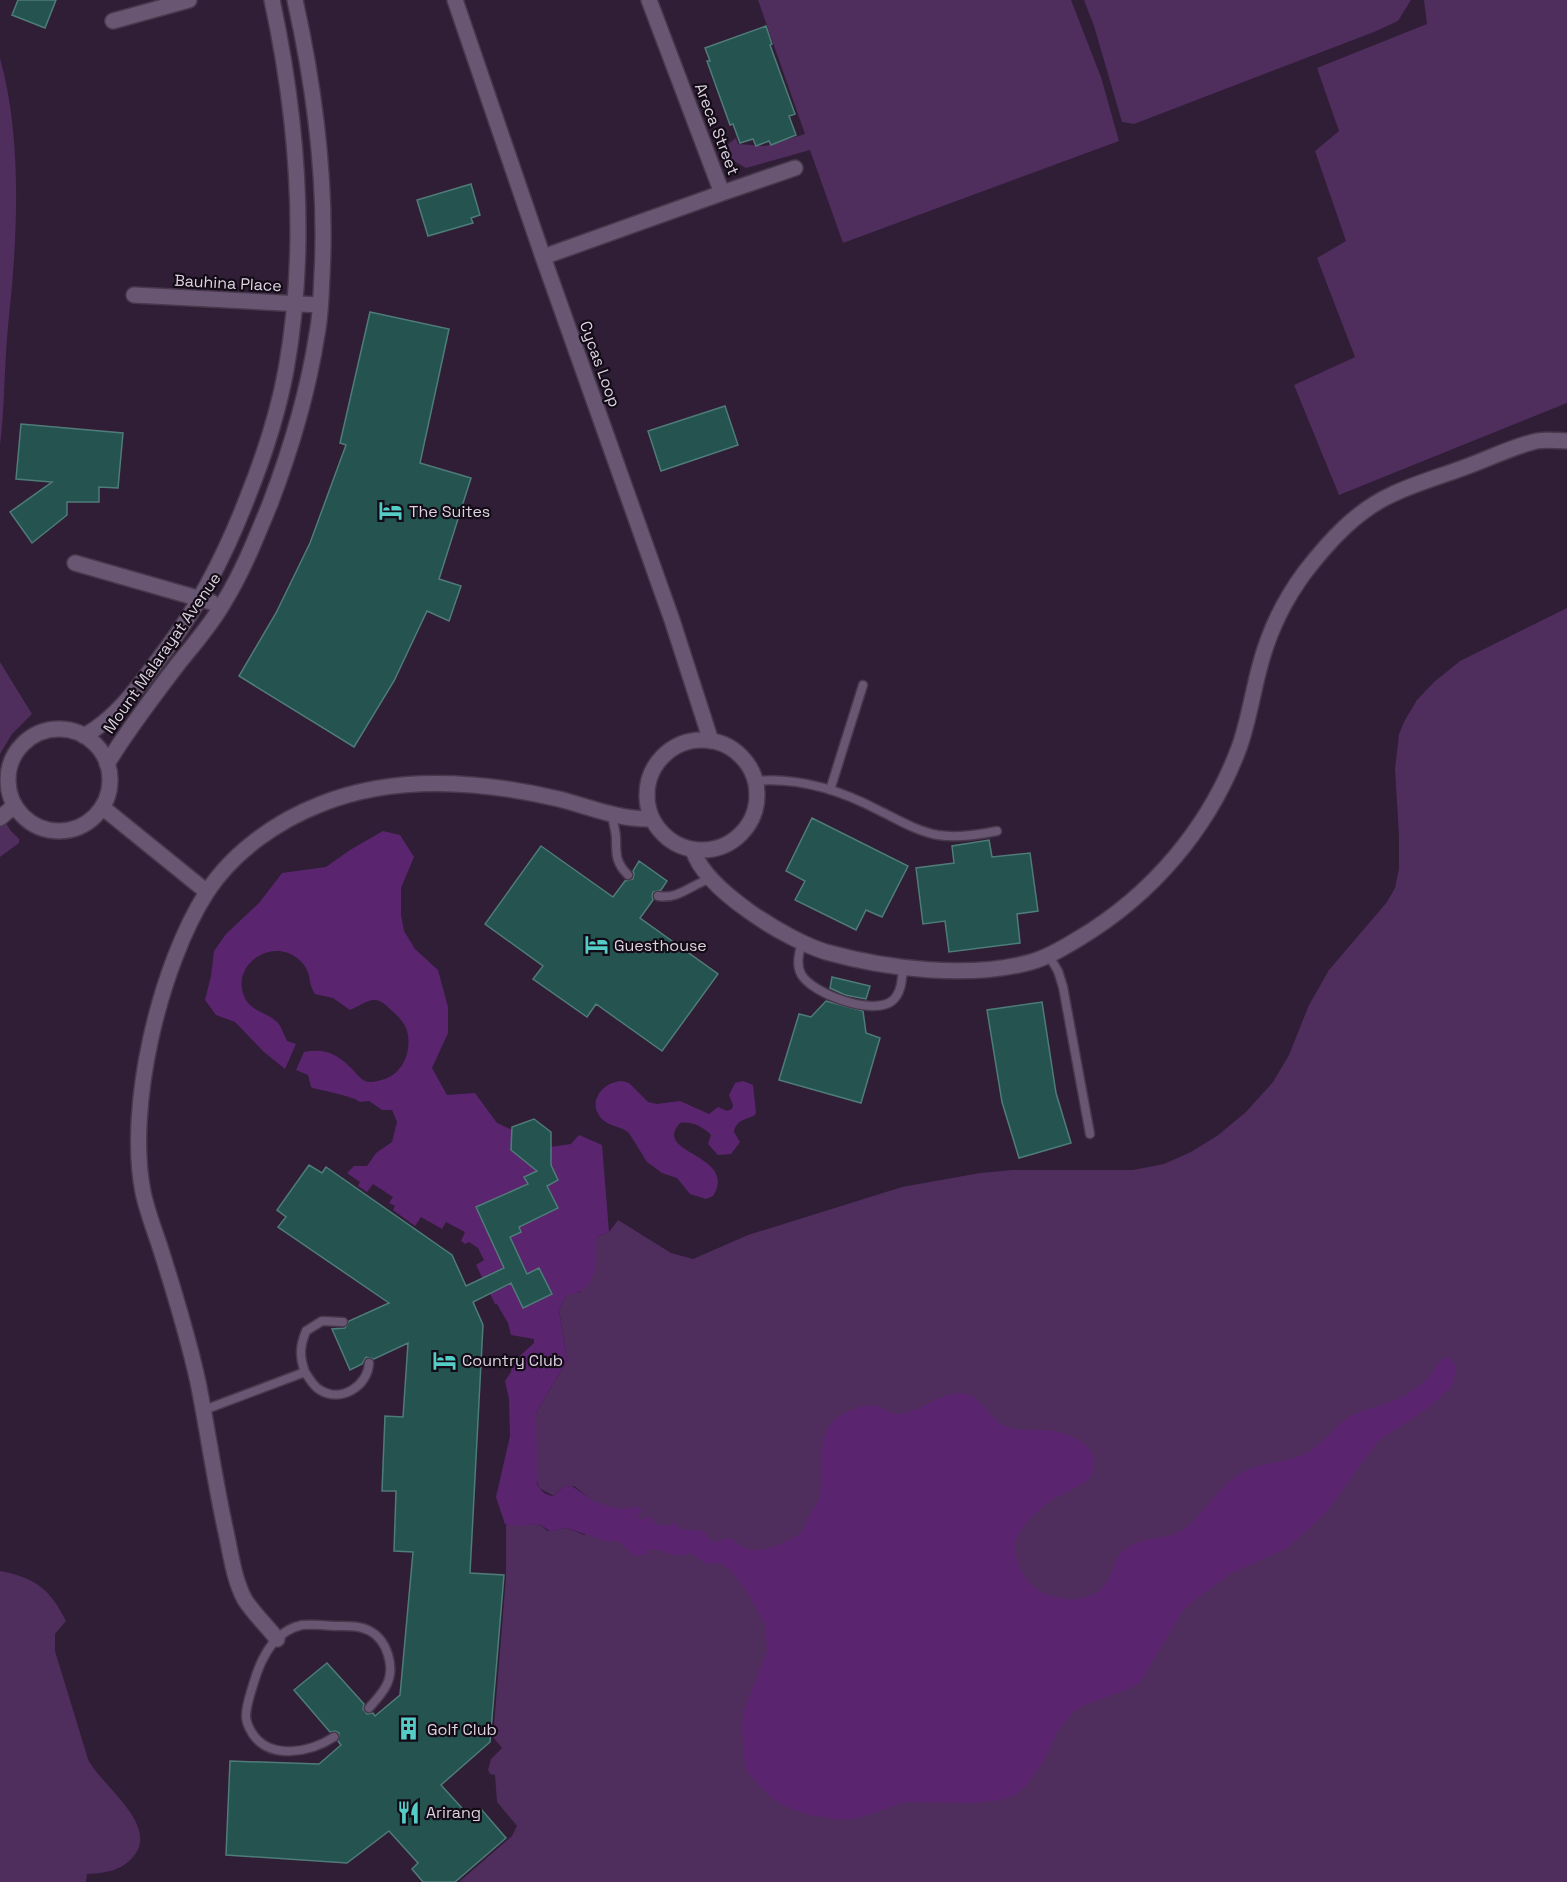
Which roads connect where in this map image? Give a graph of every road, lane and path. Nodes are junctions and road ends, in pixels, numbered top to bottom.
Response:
1 (189, 0) edge
2 (272, 0) edge
3 (295, 0) edge
4 (455, 0) edge
5 (649, 0) edge
6 (113, 21) dead end
7 (795, 168) dead end
8 (723, 192) junction
9 (543, 257) junction
10 (134, 296) dead end
11 (295, 304) junction
12 (320, 305) junction
13 (1567, 441) edge
14 (75, 563) dead end
15 (201, 599) junction
16 (222, 606) junction
17 (863, 685) dead end
18 (84, 736) junction
19 (711, 741) junction
20 (107, 764) junction
21 (755, 781) junction
22 (830, 790) junction
23 (14, 806) junction
24 (102, 807) junction
25 (612, 815) junction
26 (0, 818) edge
27 (652, 819) junction
28 (997, 831) dead end
29 (693, 850) junction
30 (628, 874) dead end
31 (710, 879) junction
32 (207, 892) junction
33 (658, 896) dead end
34 (802, 942) junction
35 (1049, 956) junction
36 (903, 967) junction
37 (1090, 1134) dead end
38 (343, 1322) dead end
39 (369, 1363) dead end
40 (305, 1372) junction
41 (204, 1410) junction
42 (277, 1639) junction
43 (369, 1708) dead end
44 (334, 1737) dead end

1 - 6 street
2 - 11 street, Mount Malarayat Avenue
3 - 12 street, Mount Malarayat Avenue
4 - 9 street, Cycas Loop
5 - 8 street, Areca Street
7 - 8 street
8 - 9 street, Areca Street
9 - 19 street, Cycas Loop
10 - 11 street, Bauhina Place
11 - 12 street, Bauhina Place
11 - 15 street, Mount Malarayat Avenue
12 - 16 street, Mount Malarayat Avenue
13 - 35 street
14 - 15 street
15 - 16 street
15 - 18 street, Mount Malarayat Avenue
16 - 20 street, Mount Malarayat Avenue
17 - 22 lane
18 - 20 street, Mount Malarayat Avenue
18 - 23 street, Mount Malarayat Avenue
19 - 21 street
19 - 27 street
20 - 24 street
21 - 22 lane
21 - 29 street
22 - 28 lane
23 - 24 street
23 - 26 street
24 - 32 street
25 - 27 street
25 - 30 lane
25 - 32 street
27 - 29 street
29 - 31 street
31 - 33 lane
31 - 34 street
32 - 41 street
34 - 36 street
34 - 36 lane
35 - 36 street
35 - 37 lane
38 - 40 lane
39 - 40 lane
40 - 41 lane
41 - 42 street
42 - 43 lane
42 - 44 lane

